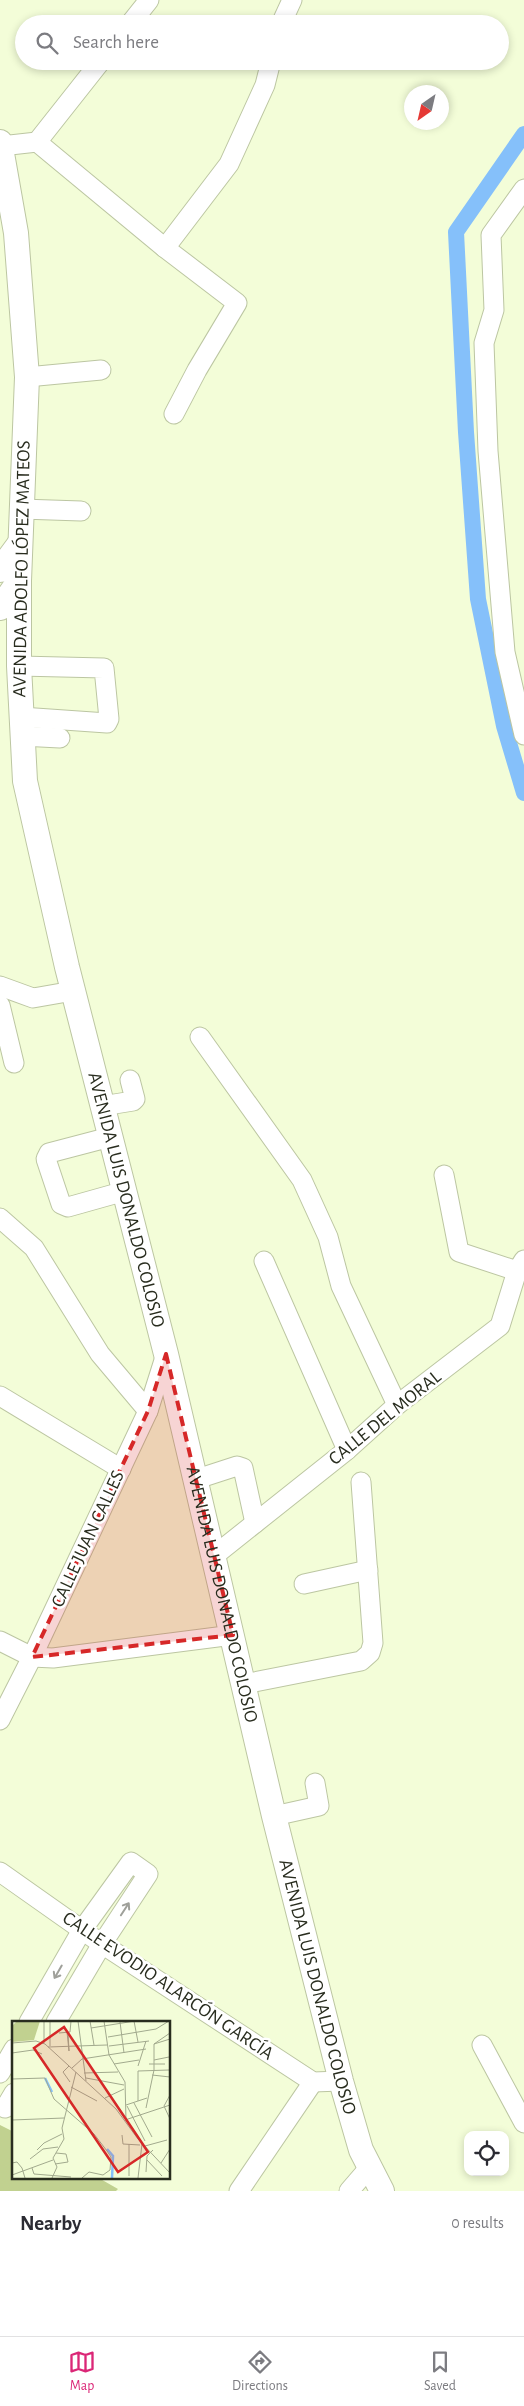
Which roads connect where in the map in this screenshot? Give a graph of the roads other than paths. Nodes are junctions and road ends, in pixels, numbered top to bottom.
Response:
1 (149, 0) edge
2 (292, 0) edge
3 (137, 15) edge
4 (285, 15) edge
5 (94, 70) edge
6 (269, 70) edge
7 (37, 142) junction
8 (1, 153) edge
9 (524, 189) edge
10 (165, 248) junction
11 (101, 370) dead end
12 (27, 377) junction
13 (174, 414) dead end
14 (21, 509) junction
15 (81, 511) dead end
16 (6, 574) edge
17 (0, 608) edge
18 (19, 666) junction
19 (21, 727) junction
20 (524, 735) edge
21 (60, 738) dead end
22 (0, 986) edge
23 (73, 991) junction
24 (0, 1005) edge
25 (200, 1037) dead end
26 (14, 1063) dead end
27 (130, 1080) dead end
28 (102, 1106) junction
29 (110, 1136) junction
30 (444, 1176) dead end
31 (125, 1191) junction
32 (0, 1218) edge
33 (264, 1261) dead end
34 (520, 1266) edge
35 (166, 1354) junction
36 (0, 1396) edge
37 (392, 1409) junction
38 (148, 1411) junction
39 (351, 1446) junction
40 (120, 1469) junction
41 (197, 1479) junction
42 (361, 1482) dead end
43 (255, 1523) junction
44 (215, 1555) junction
45 (368, 1570) junction
46 (304, 1584) dead end
47 (232, 1636) junction
48 (0, 1642) edge
49 (32, 1657) junction
50 (244, 1684) junction
51 (0, 1720) edge
52 (314, 1783) dead end
53 (274, 1816) junction
54 (0, 1872) edge
55 (82, 1930) junction
56 (102, 1944) junction
57 (30, 2021) edge
58 (57, 2021) edge
59 (482, 2045) dead end
60 (313, 2082) junction
61 (341, 2082) junction
62 (524, 2123) edge
63 (368, 2169) junction
64 (239, 2191) edge
65 (349, 2191) edge
66 (382, 2191) edge

1 - 3 street
2 - 4 street
5 - 7 street
6 - 10 street
7 - 8 street
7 - 10 street
8 - 12 main road, AVENIDA ADOLFO LÓPEZ MATEOS
9 - 20 street
10 - 13 street
11 - 12 street
12 - 14 main road, AVENIDA ADOLFO LÓPEZ MATEOS
14 - 15 street
14 - 16 main road, AVENIDA ADOLFO LÓPEZ MATEOS
16 - 17 main road
16 - 18 main road, AVENIDA ADOLFO LÓPEZ MATEOS
18 - 19 main road, AVENIDA ADOLFO LÓPEZ MATEOS
18 - 19 street
19 - 21 street
19 - 23 main road, AVENIDA ADOLFO LÓPEZ MATEOS
22 - 23 street
23 - 28 main road, AVENIDA LUIS DONALDO COLOSIO
24 - 26 street
25 - 37 street
27 - 28 street
28 - 29 main road, AVENIDA LUIS DONALDO COLOSIO
29 - 31 main road, AVENIDA LUIS DONALDO COLOSIO
29 - 31 street
30 - 34 street
31 - 35 main road, AVENIDA LUIS DONALDO COLOSIO
32 - 38 street
33 - 39 street
34 - 37 street, CALLE DEL MORAL
35 - 38 street, CALLE JUAN CALLES
35 - 41 main road, AVENIDA LUIS DONALDO COLOSIO
36 - 40 street
37 - 39 street, CALLE DEL MORAL
38 - 40 street, CALLE JUAN CALLES
39 - 43 street, CALLE DEL MORAL
40 - 49 street, CALLE JUAN CALLES
41 - 43 street
41 - 44 main road, AVENIDA LUIS DONALDO COLOSIO
42 - 45 street
43 - 44 street, CALLE DEL MORAL
44 - 47 main road, AVENIDA LUIS DONALDO COLOSIO
45 - 46 street
45 - 50 street
47 - 49 street
47 - 50 main road, AVENIDA LUIS DONALDO COLOSIO
48 - 49 street
49 - 51 street, CALLE JUAN CALLES
50 - 53 main road, AVENIDA LUIS DONALDO COLOSIO
52 - 53 street
53 - 61 main road, AVENIDA LUIS DONALDO COLOSIO
54 - 55 street, CALLE EVODIO ALARCÓN GARCÍA
55 - 56 street, CALLE EVODIO ALARCÓN GARCÍA
56 -> 55 street
55 -> 57 street
56 - 58 street
56 - 60 street, CALLE EVODIO ALARCÓN GARCÍA
59 - 62 street
60 - 61 street
60 - 64 street
61 - 63 main road, AVENIDA LUIS DONALDO COLOSIO
63 - 65 street
63 - 66 main road, AVENIDA LUIS DONALDO COLOSIO

